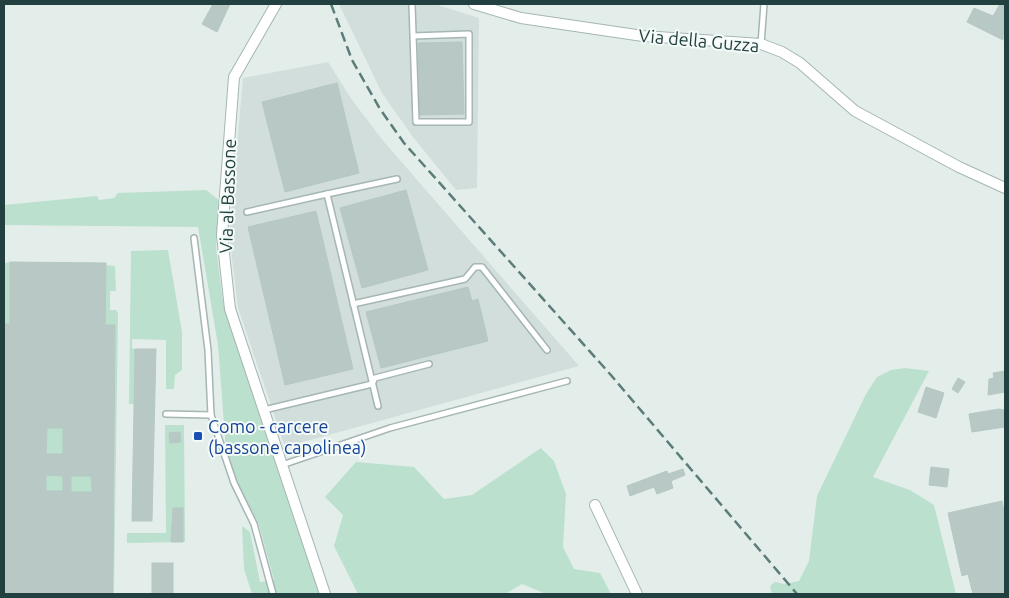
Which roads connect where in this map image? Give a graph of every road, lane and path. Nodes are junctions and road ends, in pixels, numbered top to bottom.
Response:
1 (276, 4) edge
2 (412, 4) edge
3 (474, 4) edge
4 (764, 4) edge
5 (413, 36) junction
6 (761, 44) junction
7 (398, 178) dead end
8 (1005, 188) edge
9 (327, 194) junction
10 (247, 212) dead end
11 (194, 238) dead end
12 (353, 304) junction
13 (547, 350) dead end
14 (429, 364) dead end
15 (567, 381) dead end
16 (372, 384) junction
17 (378, 406) dead end
18 (264, 410) junction
19 (166, 414) dead end
20 (211, 415) junction
21 (282, 466) junction
22 (594, 505) dead end
23 (273, 594) edge
24 (325, 594) edge
25 (637, 594) edge

1 - 18 street, Via al Bassone
2 - 5 lane
3 - 6 street, Via della Guzza
4 - 6 lane
5 - 5 lane
6 - 8 street, Via della Guzza
7 - 9 lane
9 - 10 lane
9 - 12 lane
11 - 20 lane, Via al Bassone
12 - 13 lane
12 - 16 lane
14 - 16 lane
15 - 21 lane
16 - 17 lane
16 - 18 lane
18 - 21 street, Via al Bassone
19 - 20 lane
20 - 23 lane, Via al Bassone
21 - 24 street, Via al Bassone
22 - 25 street

